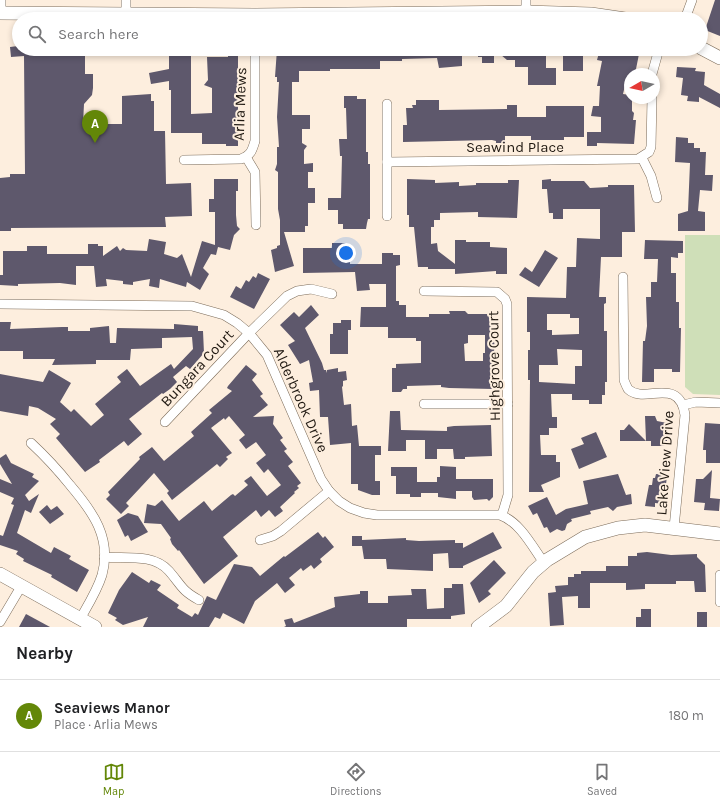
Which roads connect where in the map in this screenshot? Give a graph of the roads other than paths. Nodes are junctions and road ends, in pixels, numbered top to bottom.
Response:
1 (1, 0) edge
2 (126, 0) edge
3 (692, 0) edge
4 (526, 6) edge
5 (126, 12) edge
6 (379, 12) edge
7 (569, 12) edge
8 (688, 12) edge
9 (1, 13) edge
10 (12, 13) edge
11 (708, 52) edge
12 (255, 56) edge
13 (657, 56) edge
14 (720, 58) edge
15 (654, 68) edge
16 (387, 104) dead end
17 (652, 104) edge
18 (246, 157) junction
19 (642, 158) junction
20 (184, 160) dead end
21 (387, 162) junction
22 (657, 198) dead end
23 (387, 216) dead end
24 (256, 225) dead end
25 (623, 277) dead end
26 (424, 291) dead end
27 (332, 294) dead end
28 (0, 304) edge
29 (249, 333) junction
30 (720, 403) edge
31 (424, 404) dead end
32 (508, 404) junction
33 (683, 405) junction
34 (165, 422) dead end
35 (31, 443) dead end
36 (329, 491) junction
37 (502, 515) junction
38 (674, 528) junction
39 (720, 534) edge
40 (260, 540) dead end
41 (104, 557) junction
42 (544, 563) junction
43 (0, 574) edge
44 (720, 575) edge
45 (22, 585) junction
46 (200, 600) dead end
47 (720, 602) edge
48 (80, 619) junction
49 (0, 622) edge
50 (95, 627) edge
51 (478, 627) edge

1 - 9 street
2 - 5 street
3 - 8 street
4 - 6 street
4 - 7 street
9 - 10 street
11 - 14 street
12 - 18 street, Arlia Mews
13 - 15 street
16 - 21 street
17 - 19 street
18 - 20 street, Arlia Mews
18 - 24 street, Arlia Mews
19 - 21 street, Seawind Place
19 - 22 street
21 - 23 street
25 - 33 street, Lake View Drive
26 - 32 street, Highgrove Court
27 - 29 street, Bungara Court
28 - 29 street, Alderbrook Drive
29 - 34 street, Bungara Court
29 - 36 street, Alderbrook Drive
30 - 33 street
31 - 32 street
32 - 37 street, Highgrove Court
33 - 38 street, Lake View Drive
35 - 41 street
36 - 37 street, Alderbrook Drive
36 - 40 street
37 - 42 street
38 - 39 street
38 - 42 street
41 - 46 street
41 - 48 street
42 - 51 street
43 - 45 street
44 - 47 street
45 - 48 street
45 - 49 street
48 - 50 street

